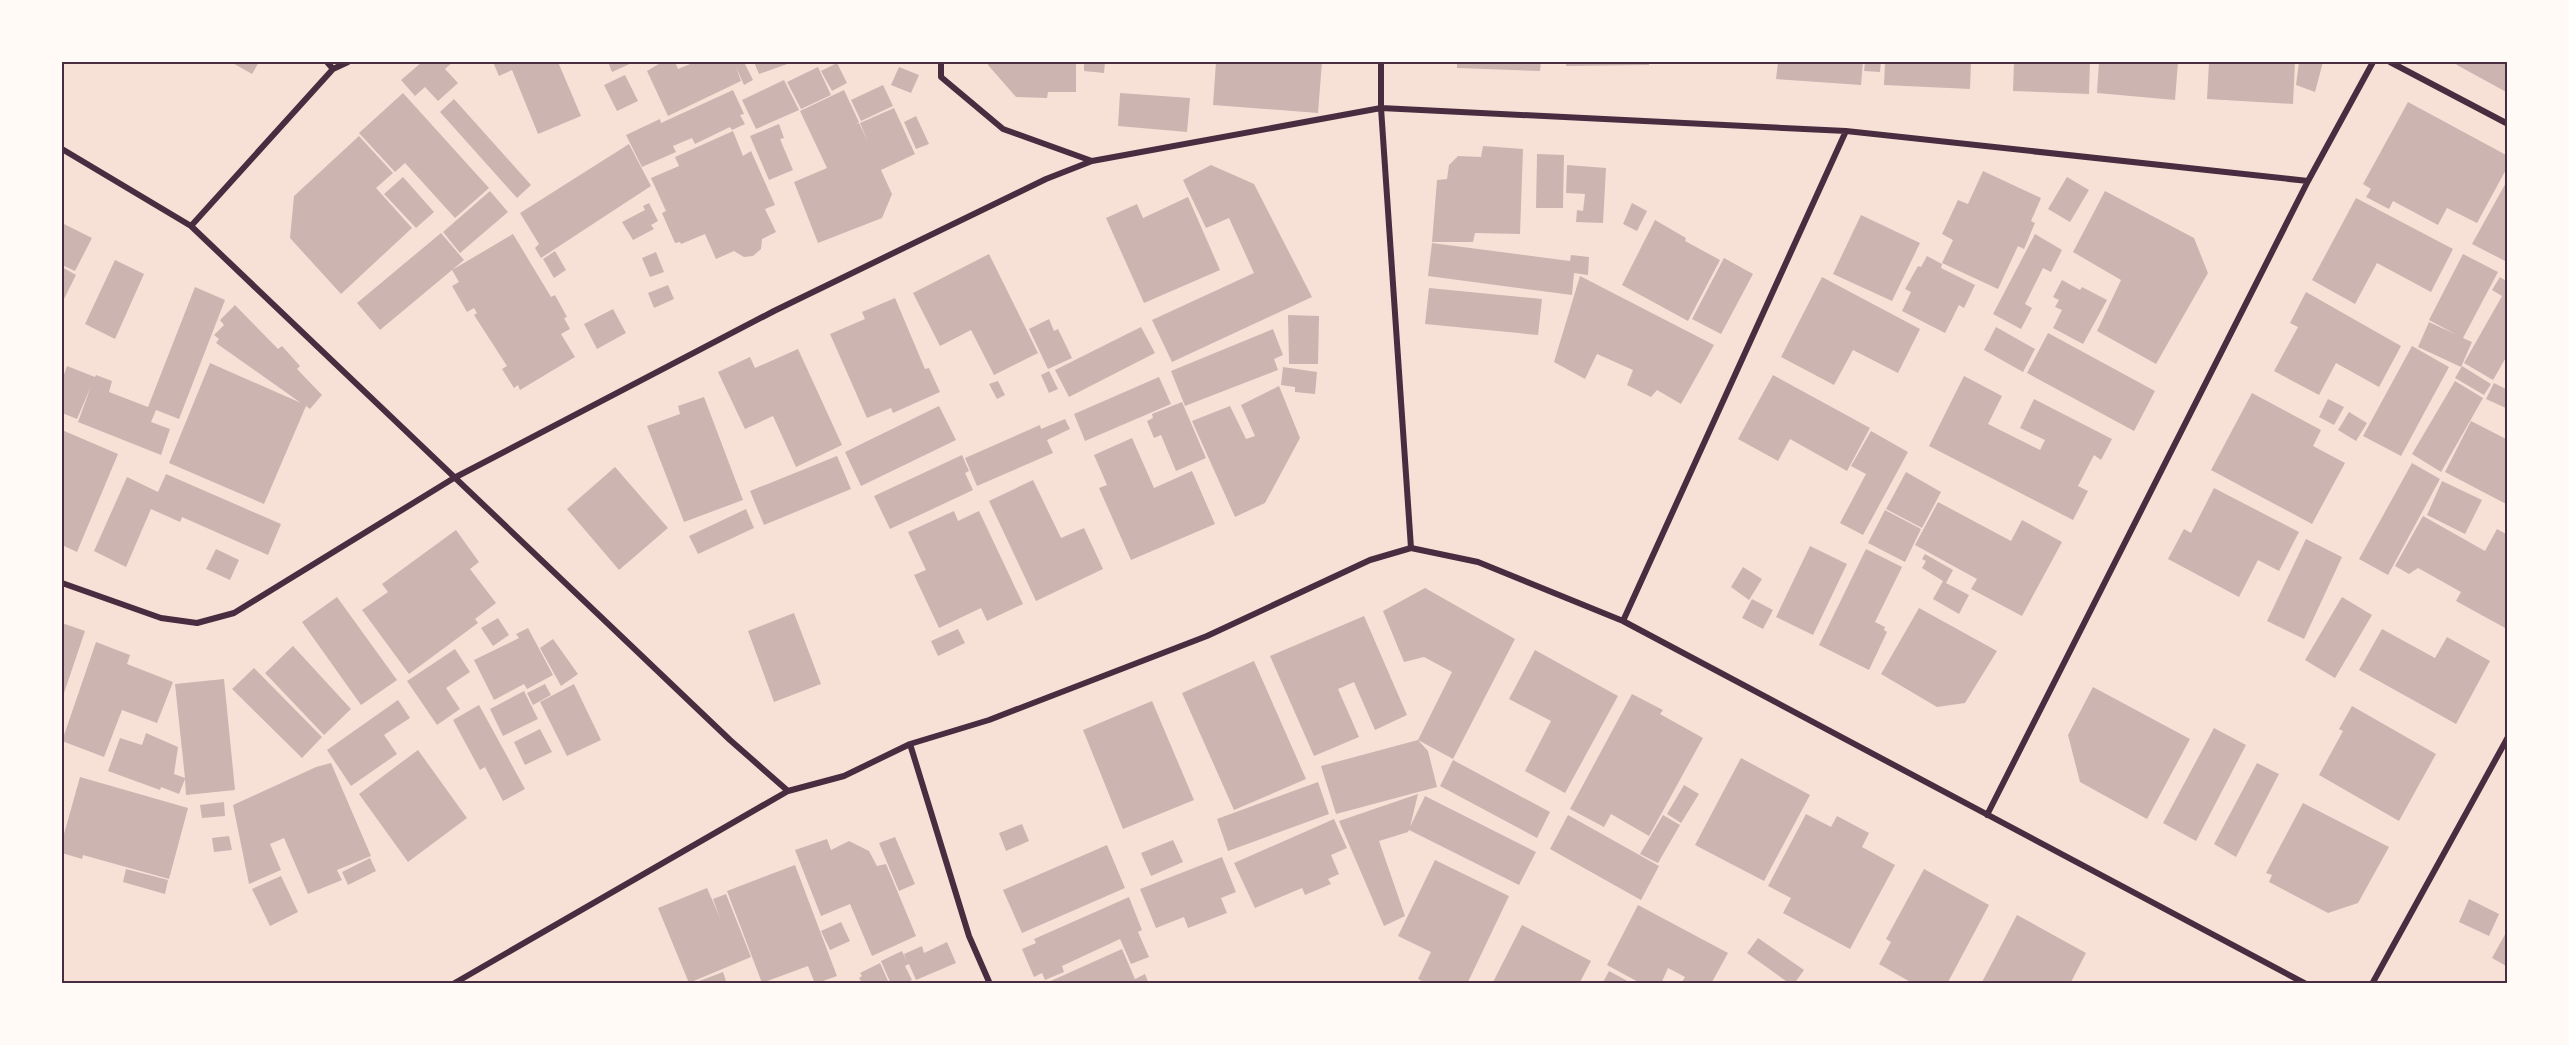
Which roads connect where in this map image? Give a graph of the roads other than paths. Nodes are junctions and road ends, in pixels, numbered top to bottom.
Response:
1 (327, 62) edge
2 (348, 62) edge
3 (940, 62) edge
4 (1381, 62) edge
5 (2373, 62) edge
6 (2390, 62) edge
7 (333, 69) junction
8 (1381, 108) junction
9 (2508, 124) edge
10 (1846, 131) junction
11 (62, 149) edge
12 (1092, 161) junction
13 (2308, 181) junction
14 (191, 226) junction
15 (454, 478) junction
16 (1411, 548) junction
17 (62, 583) edge
18 (1623, 621) junction
19 (2508, 737) edge
20 (910, 744) junction
21 (788, 791) junction
22 (1987, 815) junction
23 (453, 984) edge
24 (990, 984) edge
25 (2306, 984) edge
26 (2372, 984) edge

1 - 7 street
2 - 7 street
3 - 12 street
4 - 8 street
5 - 13 street
6 - 9 street
7 - 14 street
8 - 10 street
8 - 12 street
8 - 16 street
10 - 13 street
10 - 18 street
11 - 14 street
12 - 15 street
13 - 22 street
14 - 15 street
15 - 17 street
15 - 21 street
16 - 18 street
16 - 20 street
18 - 22 street
19 - 26 street
20 - 21 street
20 - 24 street
21 - 23 street
22 - 25 street

